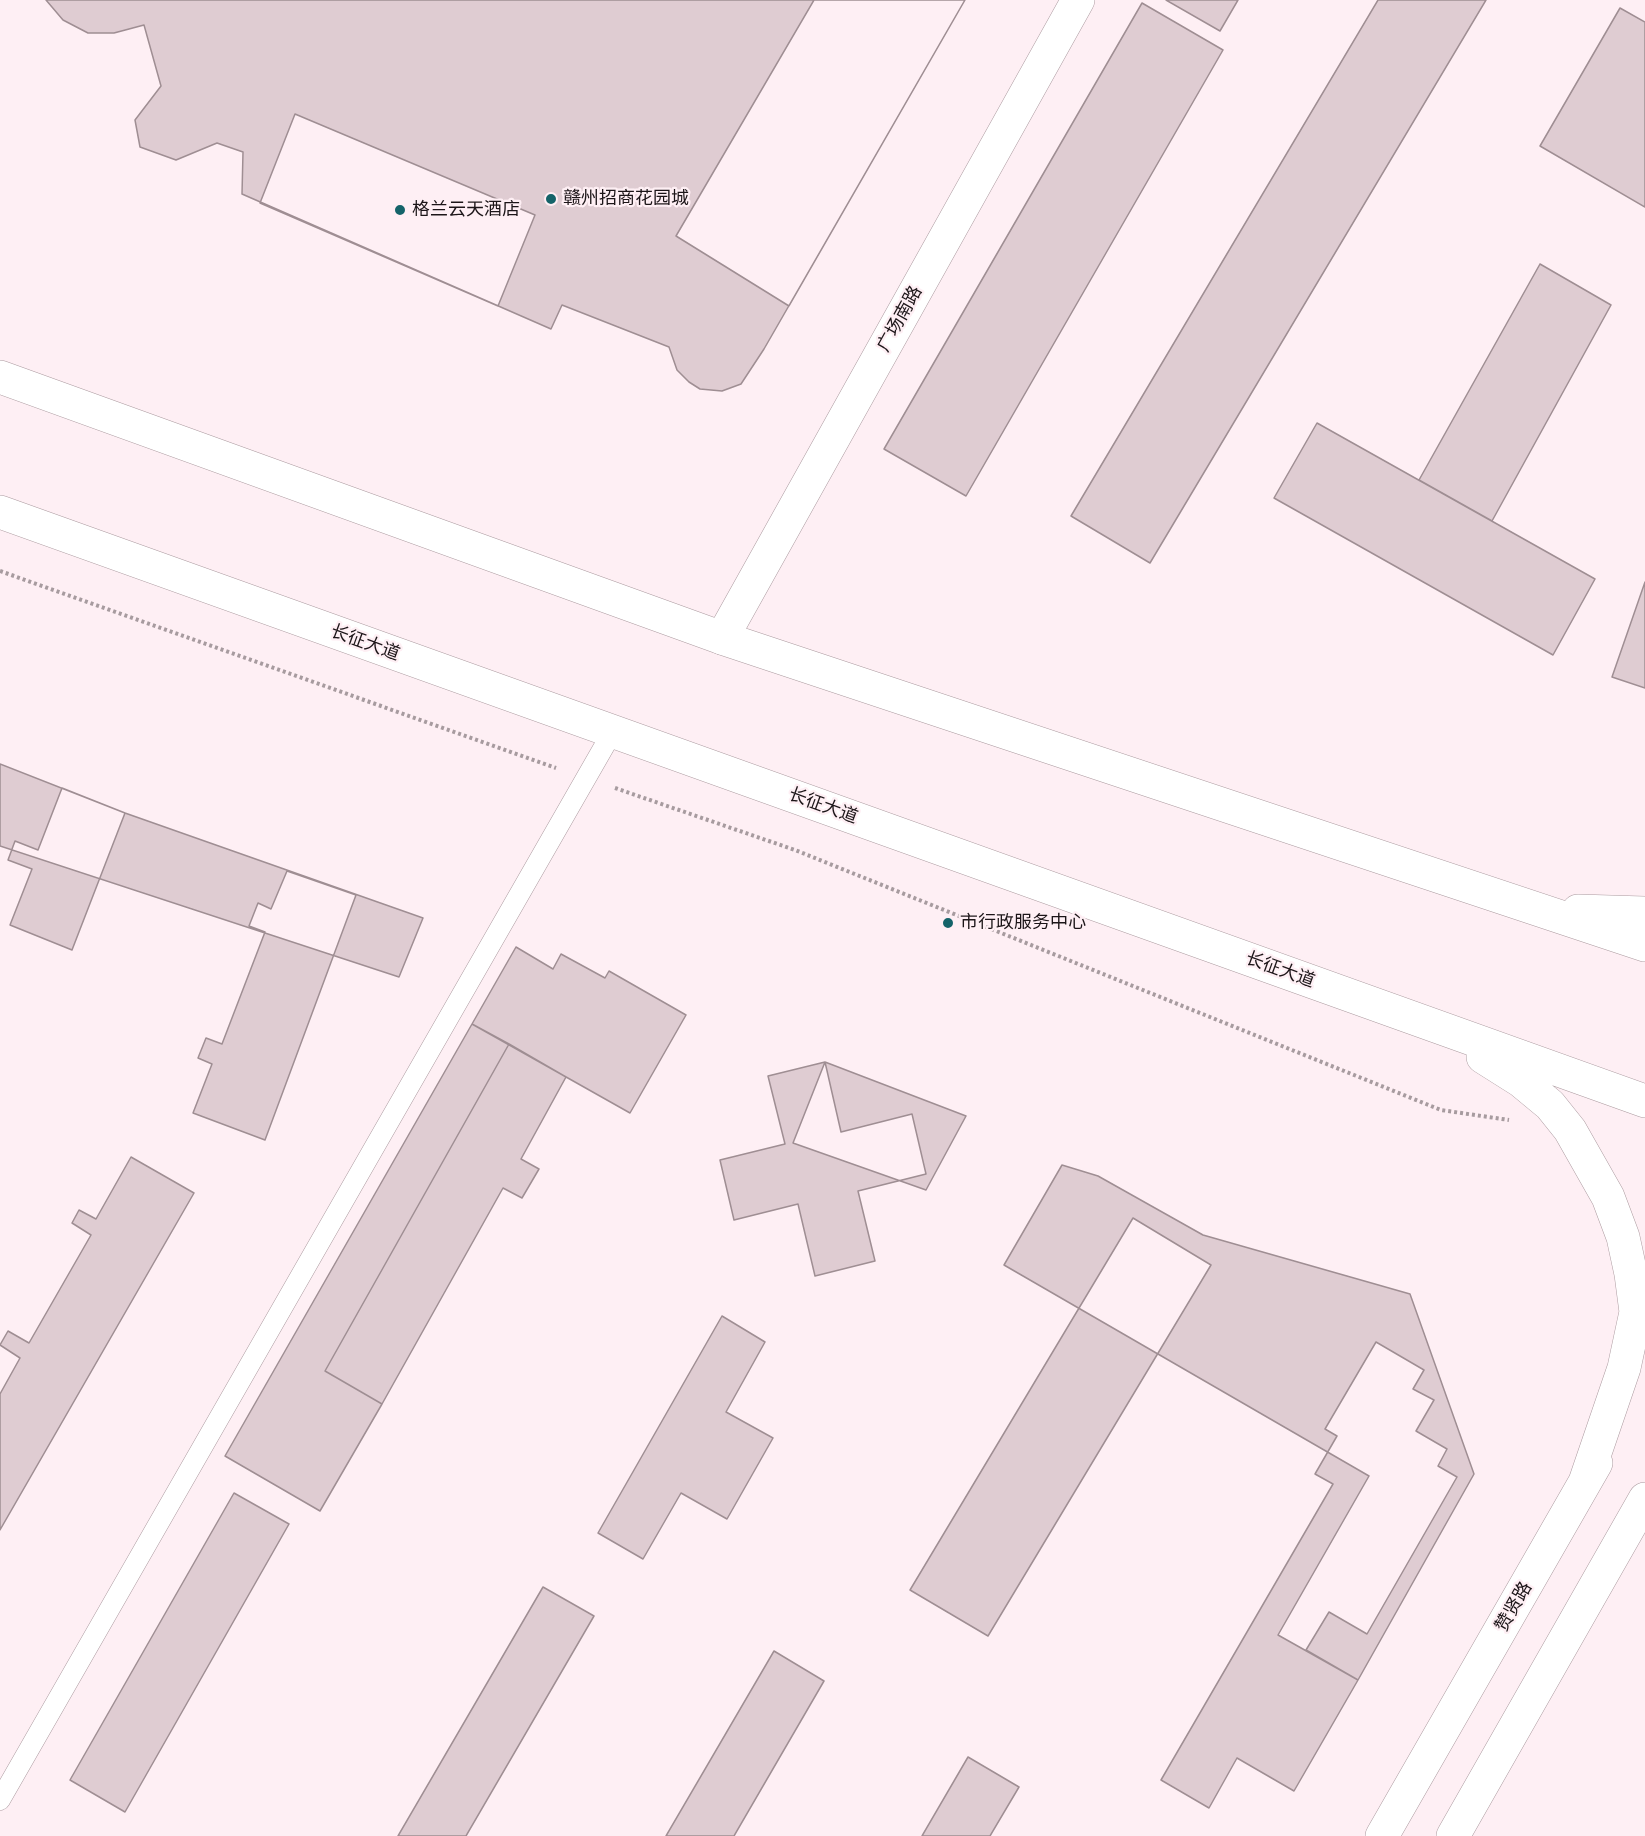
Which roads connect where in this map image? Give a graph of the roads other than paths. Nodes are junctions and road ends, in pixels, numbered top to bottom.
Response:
1 (1078, 0) edge
2 (1, 377) edge
3 (0, 512) edge
4 (722, 638) junction
5 (613, 731) junction
6 (1548, 911) junction
7 (1645, 914) edge
8 (1645, 945) edge
9 (1431, 1023) junction
10 (1645, 1101) edge
11 (1645, 1378) edge
12 (1585, 1482) junction
13 (1645, 1499) edge
14 (0, 1800) edge
15 (1382, 1836) edge
16 (1453, 1836) edge

1 - 4 main road, 广场南路
2 - 4 main road
3 - 5 main road, 长征大道
4 - 6 main road
5 - 9 main road, 长征大道
5 - 14 lane
6 - 7 main road
6 - 8 main road
9 - 10 main road, 长征大道
9 - 12 main road
11 - 12 main road, 赞贤路
12 - 15 main road, 赞贤路
13 - 16 main road

